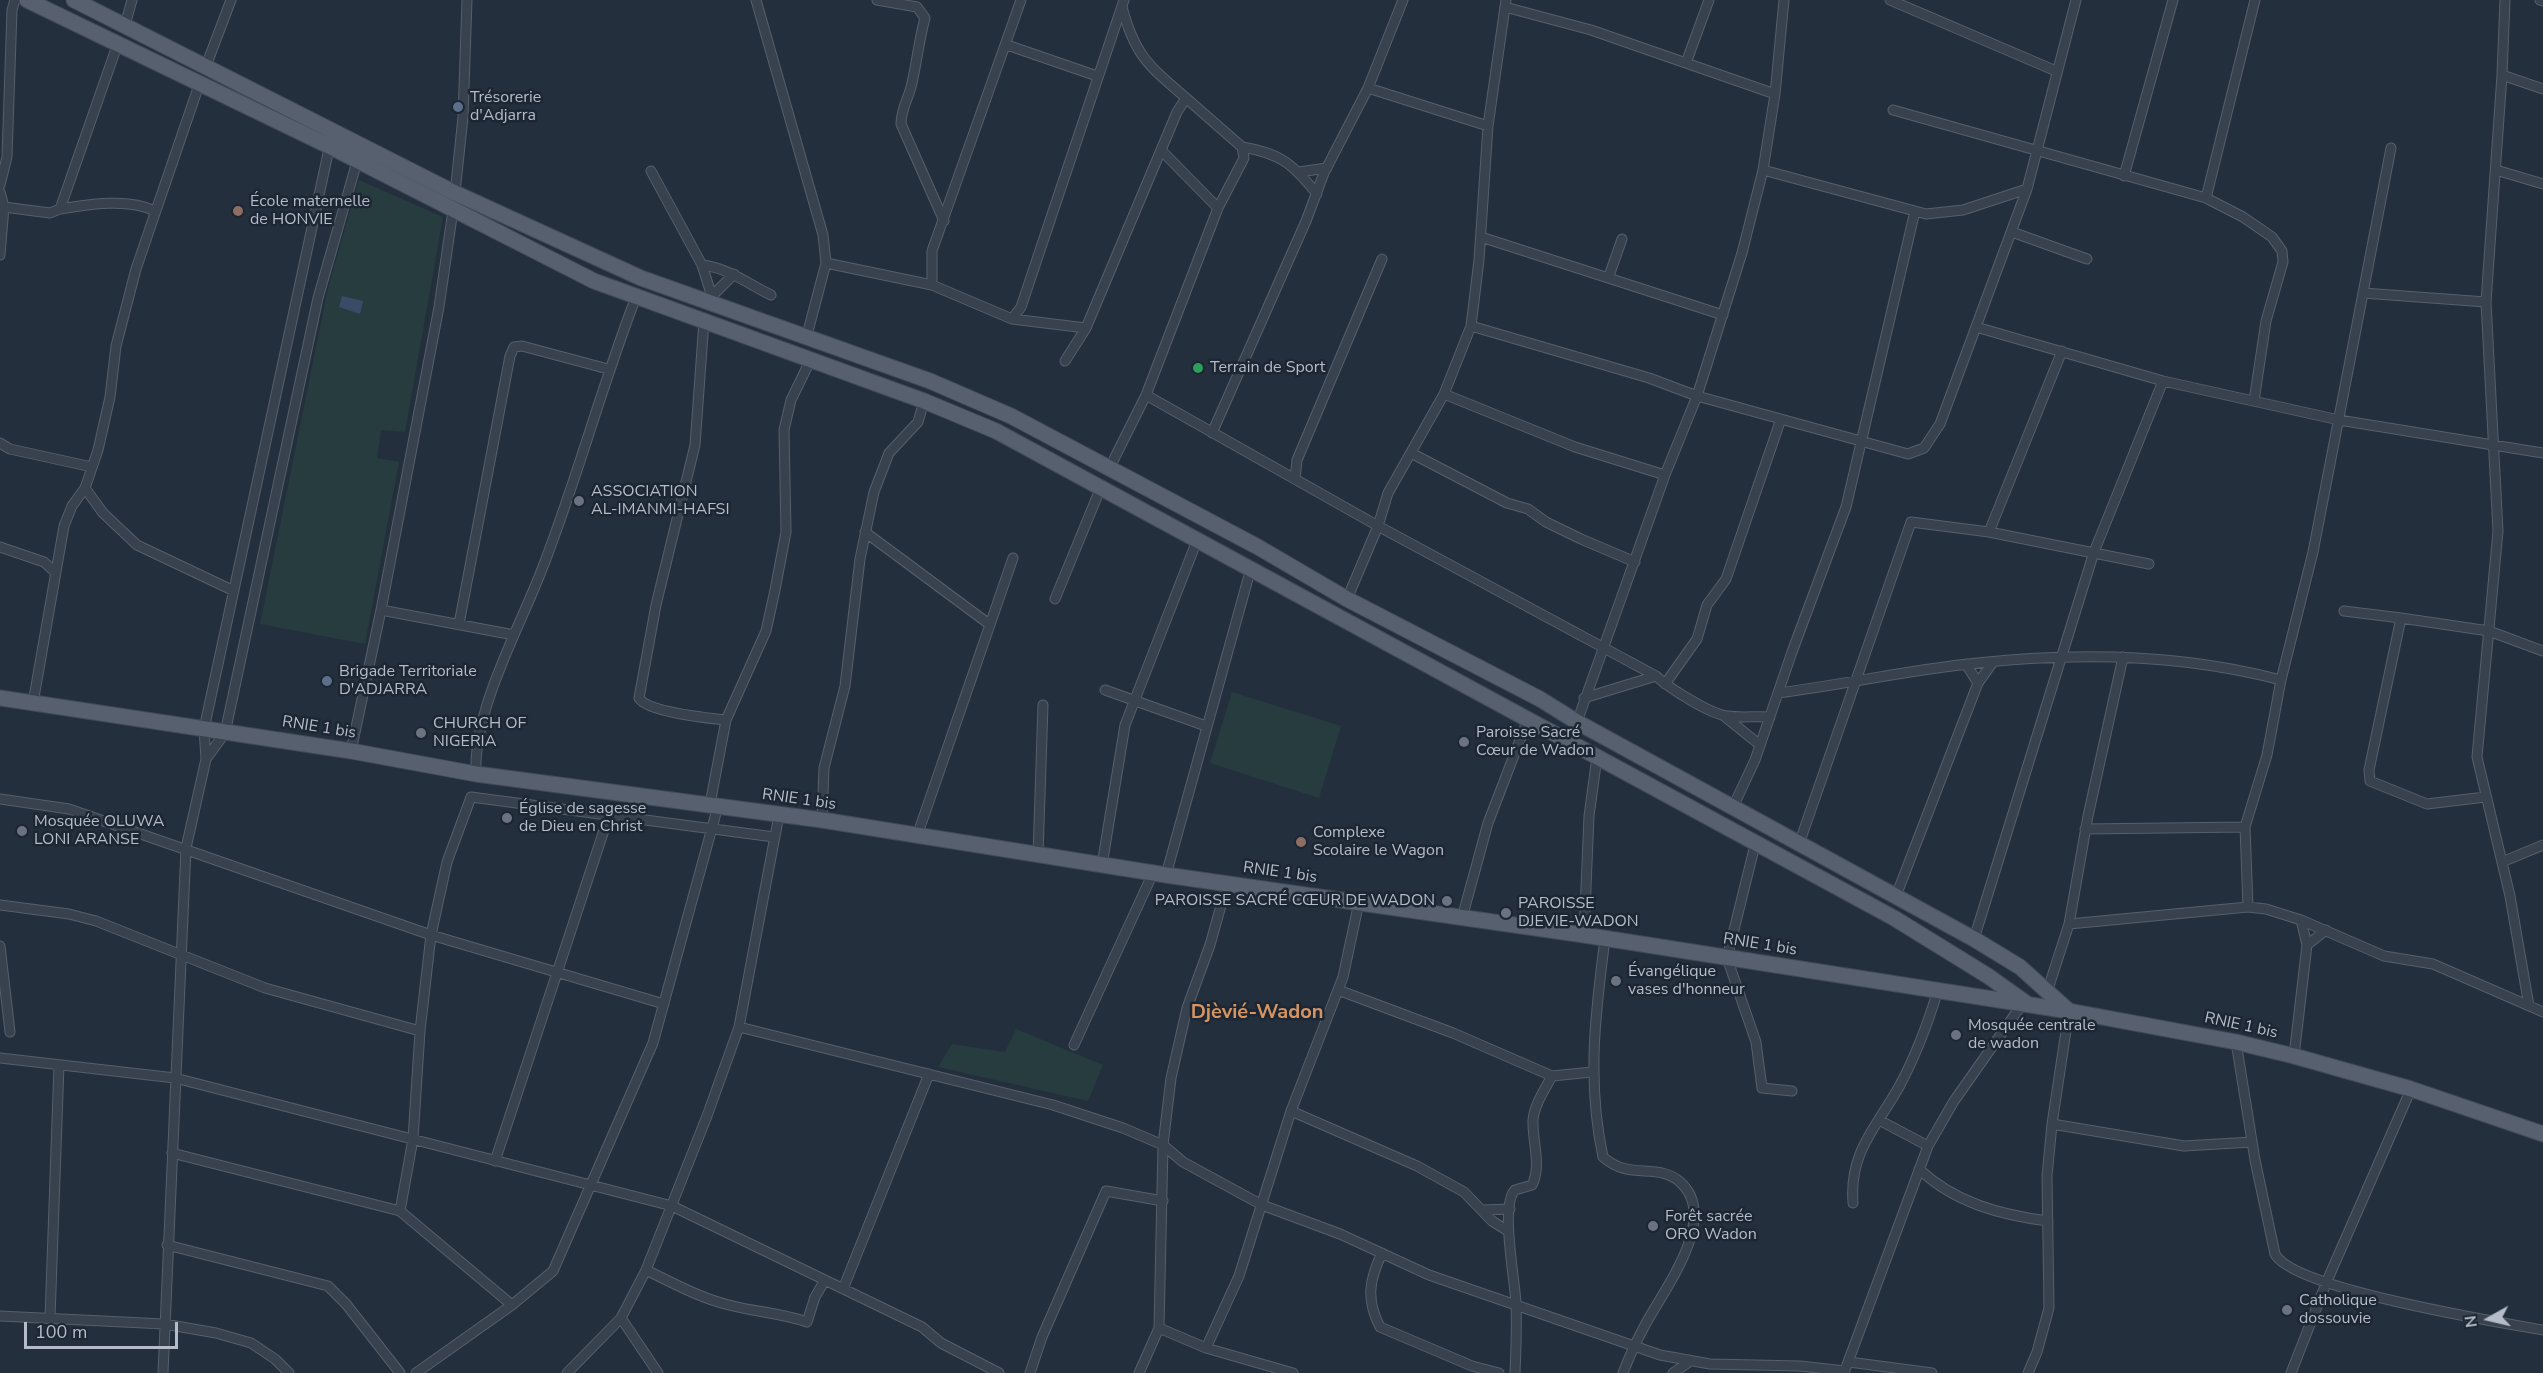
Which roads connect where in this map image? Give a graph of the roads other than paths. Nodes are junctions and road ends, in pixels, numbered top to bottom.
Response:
1 (15, 0) edge
2 (27, 0) edge
3 (74, 0) edge
4 (132, 0) edge
5 (231, 0) edge
6 (467, 0) edge
7 (756, 0) edge
8 (877, 0) edge
9 (1021, 0) edge
10 (1403, 0) edge
11 (1709, 0) edge
12 (1784, 0) edge
13 (1890, 0) edge
14 (2076, 0) edge
15 (2173, 0) edge
16 (2255, 0) edge
17 (2505, 0) edge
18 (1505, 3) edge
19 (1123, 4) edge
20 (125, 24) junction
21 (118, 43) junction
22 (1007, 45) junction
23 (1686, 63) junction
24 (206, 66) junction
25 (2056, 71) junction
26 (2502, 75) junction
27 (1097, 76) junction
28 (200, 85) junction
29 (1368, 88) junction
30 (2543, 89) edge
31 (1775, 94) junction
32 (1186, 98) junction
33 (1893, 110) dead end
34 (1488, 126) junction
35 (336, 130) junction
36 (363, 144) junction
37 (329, 146) junction
38 (1242, 147) junction
39 (2391, 148) dead end
40 (1161, 150) junction
41 (2038, 152) junction
42 (357, 160) junction
43 (1327, 168) junction
44 (1763, 170) junction
45 (2496, 170) junction
46 (651, 171) dead end
47 (1299, 172) junction
48 (2124, 176) junction
49 (2543, 184) edge
50 (0, 185) edge
51 (2027, 189) junction
52 (0, 192) edge
53 (455, 193) junction
54 (1317, 194) junction
55 (2206, 198) junction
56 (1218, 208) junction
57 (60, 209) junction
58 (453, 210) junction
59 (155, 211) junction
60 (1915, 212) junction
61 (3, 213) edge
62 (944, 221) junction
63 (2012, 232) junction
64 (1481, 237) junction
65 (1622, 239) dead end
66 (0, 255) edge
67 (1382, 259) dead end
68 (2087, 259) dead end
69 (826, 263) junction
70 (702, 265) junction
71 (734, 274) junction
72 (1609, 276) junction
73 (932, 285) junction
74 (2363, 293) junction
75 (297, 294) junction
76 (771, 295) dead end
77 (636, 297) junction
78 (318, 298) junction
79 (714, 299) junction
80 (2486, 302) junction
81 (1021, 307) junction
82 (1723, 315) junction
83 (1012, 319) junction
84 (704, 321) junction
85 (1026, 321) junction
86 (1471, 326) junction
87 (1976, 327) junction
88 (1086, 328) junction
89 (807, 335) junction
90 (2062, 351) junction
91 (811, 359) junction
92 (1065, 361) dead end
93 (608, 369) junction
94 (2163, 381) junction
95 (1444, 394) junction
96 (1146, 395) junction
97 (1697, 396) junction
98 (924, 400) junction
99 (2254, 401) junction
100 (1781, 419) junction
101 (2339, 420) junction
102 (1212, 433) junction
103 (1861, 441) junction
104 (0, 443) edge
105 (2493, 447) junction
106 (1411, 453) junction
107 (2543, 453) edge
108 (1298, 460) junction
109 (92, 467) junction
110 (1110, 467) junction
111 (1280, 471) junction
112 (1665, 475) junction
113 (1295, 479) junction
114 (1101, 487) junction
115 (85, 488) junction
116 (1378, 526) junction
117 (865, 532) junction
118 (1989, 532) junction
119 (1198, 538) junction
120 (0, 547) edge
121 (2094, 552) junction
122 (1013, 558) dead end
123 (1635, 562) junction
124 (2149, 564) dead end
125 (1251, 568) junction
126 (55, 572) junction
127 (234, 591) junction
128 (1055, 599) dead end
129 (1347, 599) junction
130 (381, 610) junction
131 (2344, 611) dead end
132 (2401, 618) junction
133 (459, 624) junction
134 (989, 624) junction
135 (2489, 630) junction
136 (514, 635) junction
137 (1602, 648) junction
138 (2543, 651) edge
139 (2059, 657) junction
140 (2122, 657) junction
141 (1993, 662) junction
142 (1966, 664) junction
143 (1656, 676) junction
144 (2281, 680) junction
145 (1854, 683) junction
146 (1978, 683) junction
147 (1665, 684) junction
148 (1105, 690) dead end
149 (1778, 693) junction
150 (0, 698) edge
151 (1584, 698) junction
152 (1134, 700) junction
153 (33, 703) junction
154 (1043, 705) dead end
155 (1724, 716) junction
156 (1770, 717) junction
157 (1528, 719) junction
158 (726, 720) junction
159 (1577, 722) junction
160 (1206, 726) junction
161 (204, 729) junction
162 (225, 733) junction
163 (1760, 745) junction
164 (351, 751) junction
165 (1597, 757) junction
166 (206, 759) junction
167 (476, 774) junction
168 (2485, 797) junction
169 (0, 799) edge
170 (714, 805) junction
171 (1733, 807) junction
172 (609, 815) junction
173 (779, 815) junction
174 (822, 820) junction
175 (2245, 827) junction
176 (711, 828) junction
177 (2085, 829) junction
178 (917, 836) junction
179 (774, 837) junction
180 (1756, 842) junction
181 (1799, 844) junction
182 (2543, 845) edge
183 (186, 848) junction
184 (1038, 855) junction
185 (2502, 862) junction
186 (1102, 865) junction
187 (1159, 874) junction
188 (1227, 884) junction
189 (1896, 896) junction
190 (1359, 902) junction
191 (0, 905) edge
192 (2248, 907) junction
193 (1462, 918) junction
194 (2301, 920) junction
195 (2069, 924) junction
196 (2326, 930) junction
197 (431, 935) junction
198 (1584, 935) junction
199 (1605, 939) junction
200 (1974, 939) junction
201 (0, 945) edge
202 (2307, 945) junction
203 (181, 954) junction
204 (1726, 958) junction
205 (557, 972) junction
206 (2048, 989) junction
207 (1338, 990) junction
208 (1938, 990) junction
209 (664, 1004) junction
210 (2025, 1004) junction
211 (2529, 1006) junction
212 (2069, 1011) junction
213 (2543, 1012) edge
214 (739, 1027) junction
215 (420, 1031) junction
216 (10, 1032) dead end
217 (2236, 1042) junction
218 (1074, 1045) dead end
219 (2294, 1056) junction
220 (0, 1058) edge
221 (59, 1065) junction
222 (1592, 1072) junction
223 (929, 1074) junction
224 (1552, 1076) junction
225 (175, 1078) junction
226 (2410, 1089) junction
227 (1792, 1091) dead end
228 (1290, 1111) junction
229 (1879, 1120) junction
230 (2052, 1124) junction
231 (2543, 1134) edge
232 (413, 1139) junction
233 (2252, 1142) junction
234 (1163, 1145) junction
235 (1928, 1146) junction
236 (172, 1153) junction
237 (495, 1161) junction
238 (1919, 1169) junction
239 (591, 1186) junction
240 (1163, 1202) junction
241 (1853, 1203) dead end
242 (1262, 1205) junction
243 (672, 1206) junction
244 (1510, 1209) junction
245 (1483, 1210) junction
246 (400, 1211) junction
247 (2048, 1221) junction
248 (1508, 1231) junction
249 (167, 1245) junction
250 (1382, 1253) junction
251 (646, 1270) junction
252 (825, 1280) junction
253 (2327, 1281) junction
254 (843, 1289) junction
255 (512, 1305) junction
256 (1516, 1307) junction
257 (0, 1316) edge
258 (50, 1318) junction
259 (621, 1318) junction
260 (164, 1324) junction
261 (1159, 1328) junction
262 (2543, 1330) edge
263 (1634, 1347) junction
264 (1206, 1348) junction
265 (1689, 1362) junction
266 (1709, 1368) edge
267 (1846, 1369) edge
268 (163, 1373) edge
269 (289, 1373) edge
270 (400, 1373) edge
271 (416, 1373) edge
272 (567, 1373) edge
273 (658, 1373) edge
274 (999, 1373) edge
275 (1030, 1373) edge
276 (1139, 1373) edge
277 (1293, 1373) edge
278 (1499, 1373) edge
279 (1515, 1373) edge
280 (1623, 1373) edge
281 (1672, 1373) edge
282 (1932, 1373) edge
283 (2028, 1373) edge
284 (2291, 1373) edge

1 - 50 street
2 - 21 main road
3 - 20 main road
4 - 20 street
5 - 24 street
6 - 53 street
7 - 69 street
8 - 62 street
9 - 22 street
10 - 29 street
11 - 23 street
12 - 31 street
13 - 25 street
14 - 25 street
15 - 48 street
16 - 55 street
17 - 26 street
18 - 23 street
18 - 34 street
19 - 27 street
19 - 32 street
20 - 24 main road
21 - 28 main road
21 - 57 street
22 - 27 street
22 - 62 street
23 - 31 street
24 - 35 main road
25 - 41 street
26 - 30 street
26 - 45 street
27 - 81 street
28 - 37 main road
28 - 59 street
29 - 34 street
29 - 43 street
31 - 44 street
32 - 38 street
32 - 40 street
33 - 41 street
34 - 64 street
35 - 36 main road
35 - 37 street
36 - 42 street
36 - 53 main road
37 - 42 main road
37 - 75 street
38 - 47 street
38 - 56 street
39 - 74 street
40 - 56 street
40 - 88 street
41 - 48 street
41 - 51 street
42 - 58 main road
42 - 78 street
43 - 47 street
43 - 54 street
44 - 60 street
44 - 82 street
45 - 49 street
45 - 80 street
46 - 70 street
47 - 54 street
48 - 55 street
51 - 60 street
51 - 63 street
52 - 61 street
53 - 79 main road
54 - 102 street
55 - 99 street
56 - 96 street
57 - 59 street
57 - 61 street
58 - 77 main road
58 - 130 street
59 - 109 street
60 - 103 street
61 - 66 street
62 - 73 street
63 - 68 street
63 - 87 street
64 - 72 street
64 - 86 street
65 - 72 street
67 - 108 street
69 - 73 street
69 - 89 street
70 - 71 street
70 - 79 street
71 - 76 street
71 - 79 street
72 - 82 street
73 - 83 street
74 - 80 street
74 - 101 street
75 - 78 street
75 - 127 street
77 - 84 main road
77 - 93 street
78 - 162 street
79 - 89 main road
80 - 105 street
81 - 83 street
81 - 85 street
82 - 97 street
83 - 85 street
84 - 91 main road
84 - 158 street
85 - 88 street
86 - 95 street
86 - 97 street
87 - 90 street
87 - 103 street
88 - 92 street
89 - 110 main road
90 - 94 street
90 - 118 street
91 - 98 main road
91 - 158 street
93 - 133 street
93 - 136 street
94 - 99 street
94 - 121 street
95 - 106 street
95 - 112 street
96 - 102 street
96 - 110 street
97 - 100 street
97 - 112 street
98 - 114 main road
98 - 117 street
99 - 101 street
100 - 103 street
100 - 147 street
101 - 105 street
101 - 144 street
102 - 111 street
103 - 149 street
104 - 109 street
105 - 107 street
105 - 135 street
106 - 116 street
106 - 123 street
108 - 111 street
108 - 113 street
109 - 115 street
110 - 129 main road
111 - 113 street
112 - 123 street
113 - 116 street
114 - 119 main road
114 - 128 street
115 - 126 street
115 - 127 street
116 - 129 street
116 - 137 street
117 - 134 street
117 - 174 street
118 - 121 street
118 - 145 street
119 - 125 main road
119 - 152 street
120 - 126 street
121 - 124 street
121 - 139 street
122 - 134 street
123 - 137 street
125 - 157 main road
125 - 160 street
126 - 153 street
127 - 161 street
129 - 159 main road
130 - 133 street
130 - 164 street
131 - 132 street
132 - 135 street
132 - 168 street
133 - 136 street
134 - 178 street
135 - 138 street
135 - 168 street
136 - 167 street
137 - 143 street
137 - 151 street
139 - 140 street
139 - 141 street
139 - 200 street
140 - 144 street
140 - 177 street
141 - 142 street
141 - 146 street
142 - 145 street
142 - 146 street
143 - 147 street
143 - 151 street
144 - 175 street
145 - 149 street
145 - 181 street
146 - 189 street
147 - 155 street
148 - 152 street
149 - 156 street
150 - 153 main road, RNIE 1 bis
151 - 159 street
152 - 160 street
152 - 186 street
153 - 161 main road, RNIE 1 bis
154 - 184 street
155 - 156 street
155 - 163 street
156 - 163 street
157 - 165 main road
157 - 193 street
158 - 170 street
159 - 171 main road
160 - 187 street
161 - 162 main road, RNIE 1 bis
161 - 166 street
162 - 164 main road, RNIE 1 bis
162 - 166 street
163 - 171 street
164 - 167 main road, RNIE 1 bis
165 - 180 main road
165 - 198 street
166 - 183 street
167 - 170 main road, RNIE 1 bis
168 - 185 street
169 - 183 street
170 - 173 main road, RNIE 1 bis
170 - 176 street
171 - 181 main road
172 - 176 street
172 - 197 street
172 - 205 street
173 - 174 main road, RNIE 1 bis
173 - 179 street
174 - 178 main road, RNIE 1 bis
175 - 177 street
175 - 192 street
176 - 179 street
176 - 209 street
177 - 195 street
178 - 184 main road, RNIE 1 bis
179 - 214 street
180 - 204 street
180 - 210 main road
181 - 189 main road
182 - 185 street
183 - 197 street
183 - 203 street
184 - 186 main road, RNIE 1 bis
185 - 211 street
186 - 187 main road, RNIE 1 bis
187 - 188 main road, RNIE 1 bis
187 - 218 street
188 - 190 main road, RNIE 1 bis
188 - 234 street
189 - 200 main road
190 - 193 main road, RNIE 1 bis
190 - 207 street
191 - 203 street
192 - 194 street
192 - 195 street
193 - 198 main road, RNIE 1 bis
194 - 196 street
194 - 202 street
195 - 206 street
196 - 202 street
196 - 211 street
197 - 205 street
197 - 215 street
198 - 199 main road, RNIE 1 bis
199 - 204 main road, RNIE 1 bis
199 - 222 street
200 - 206 main road
201 - 216 street
202 - 219 street
203 - 215 street
203 - 225 street
204 - 208 main road, RNIE 1 bis
204 - 227 street
205 - 209 street
205 - 237 street
206 - 212 main road
207 - 224 street
207 - 228 street
208 - 210 main road, RNIE 1 bis
208 - 229 street
209 - 239 street
210 - 212 main road, RNIE 1 bis
210 - 235 street
211 - 213 street
212 - 217 main road, RNIE 1 bis
212 - 230 street
214 - 223 street
214 - 243 street
215 - 232 street
217 - 219 main road, RNIE 1 bis
217 - 233 street
219 - 226 main road, RNIE 1 bis
220 - 221 street
221 - 225 street
221 - 258 street
222 - 224 street
222 - 263 street
223 - 234 street
223 - 254 street
224 - 244 street
225 - 232 street
225 - 236 street
226 - 231 main road, RNIE 1 bis
226 - 253 street
228 - 242 street
228 - 245 street
229 - 235 street
229 - 241 street
230 - 233 street
230 - 247 street
232 - 237 street
232 - 246 street
233 - 253 street
234 - 240 street
234 - 242 street
235 - 238 street
236 - 246 street
236 - 249 street
237 - 239 street
238 - 247 street
238 - 267 street
239 - 243 street
239 - 255 street
240 - 261 street
240 - 275 street
242 - 250 street
242 - 264 street
243 - 251 street
243 - 252 street
244 - 245 street
244 - 248 street
245 - 248 street
246 - 255 street
247 - 283 street
248 - 256 street
249 - 260 street
249 - 270 street
250 - 256 street
250 - 278 street
251 - 252 street
251 - 259 street
252 - 254 street
253 - 262 street
253 - 284 street
254 - 274 street
255 - 271 street
256 - 263 street
256 - 279 street
257 - 258 street
258 - 260 street
259 - 272 street
259 - 273 street
260 - 268 street
260 - 269 street
261 - 264 street
261 - 276 street
263 - 265 street
263 - 280 street
264 - 277 street
265 - 266 street
265 - 281 street
266 - 267 street
267 - 282 street

